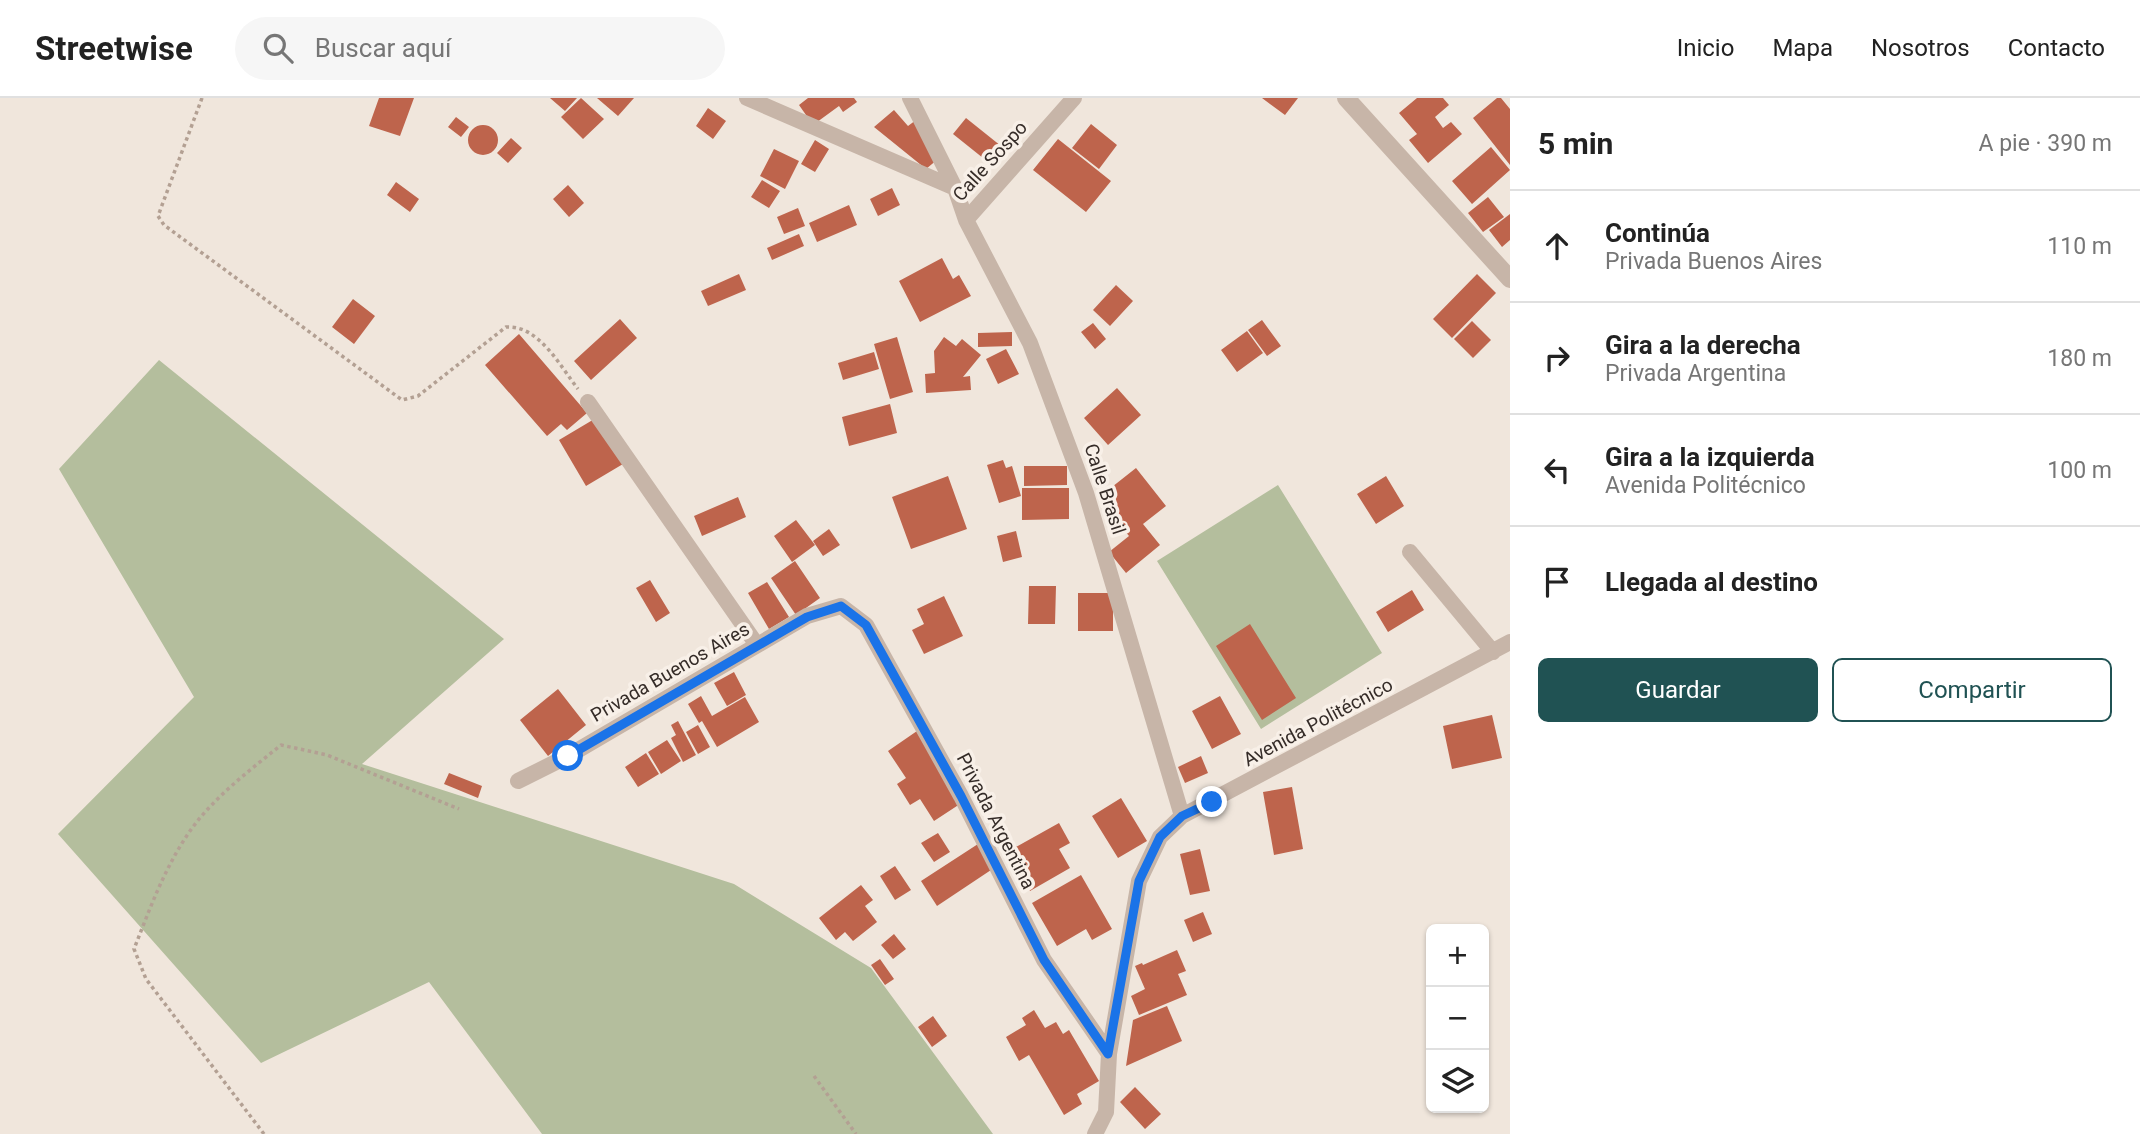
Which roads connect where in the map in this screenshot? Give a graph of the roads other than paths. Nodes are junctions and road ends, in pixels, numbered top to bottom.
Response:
1 (747, 98) edge
2 (910, 98) edge
3 (1074, 98) edge
4 (1346, 98) edge
5 (955, 188) junction
6 (966, 220) junction
7 (1510, 279) edge
8 (588, 402) road end
9 (1410, 552) dead end
10 (845, 609) joint
11 (1510, 642) edge
12 (757, 645) junction
13 (1493, 652) junction
14 (518, 781) dead end
15 (1182, 816) junction
16 (1108, 1054) junction
17 (1095, 1134) edge

1 - 5 street
2 - 5 street, Calle Brasil
3 - 6 street, Calle Sospo
4 - 7 street
5 - 6 street, Calle Brasil
6 - 15 street, Calle Brasil
8 - 12 street
9 - 13 street
10 - 12 street, Privada Buenos Aires
10 - 16 street, Privada Argentina
11 - 13 street, Avenida Politécnico
12 - 14 street, Privada Buenos Aires
13 - 15 street, Avenida Politécnico
15 - 16 street, Avenida Politécnico
16 - 17 street, Avenida Politécnico

